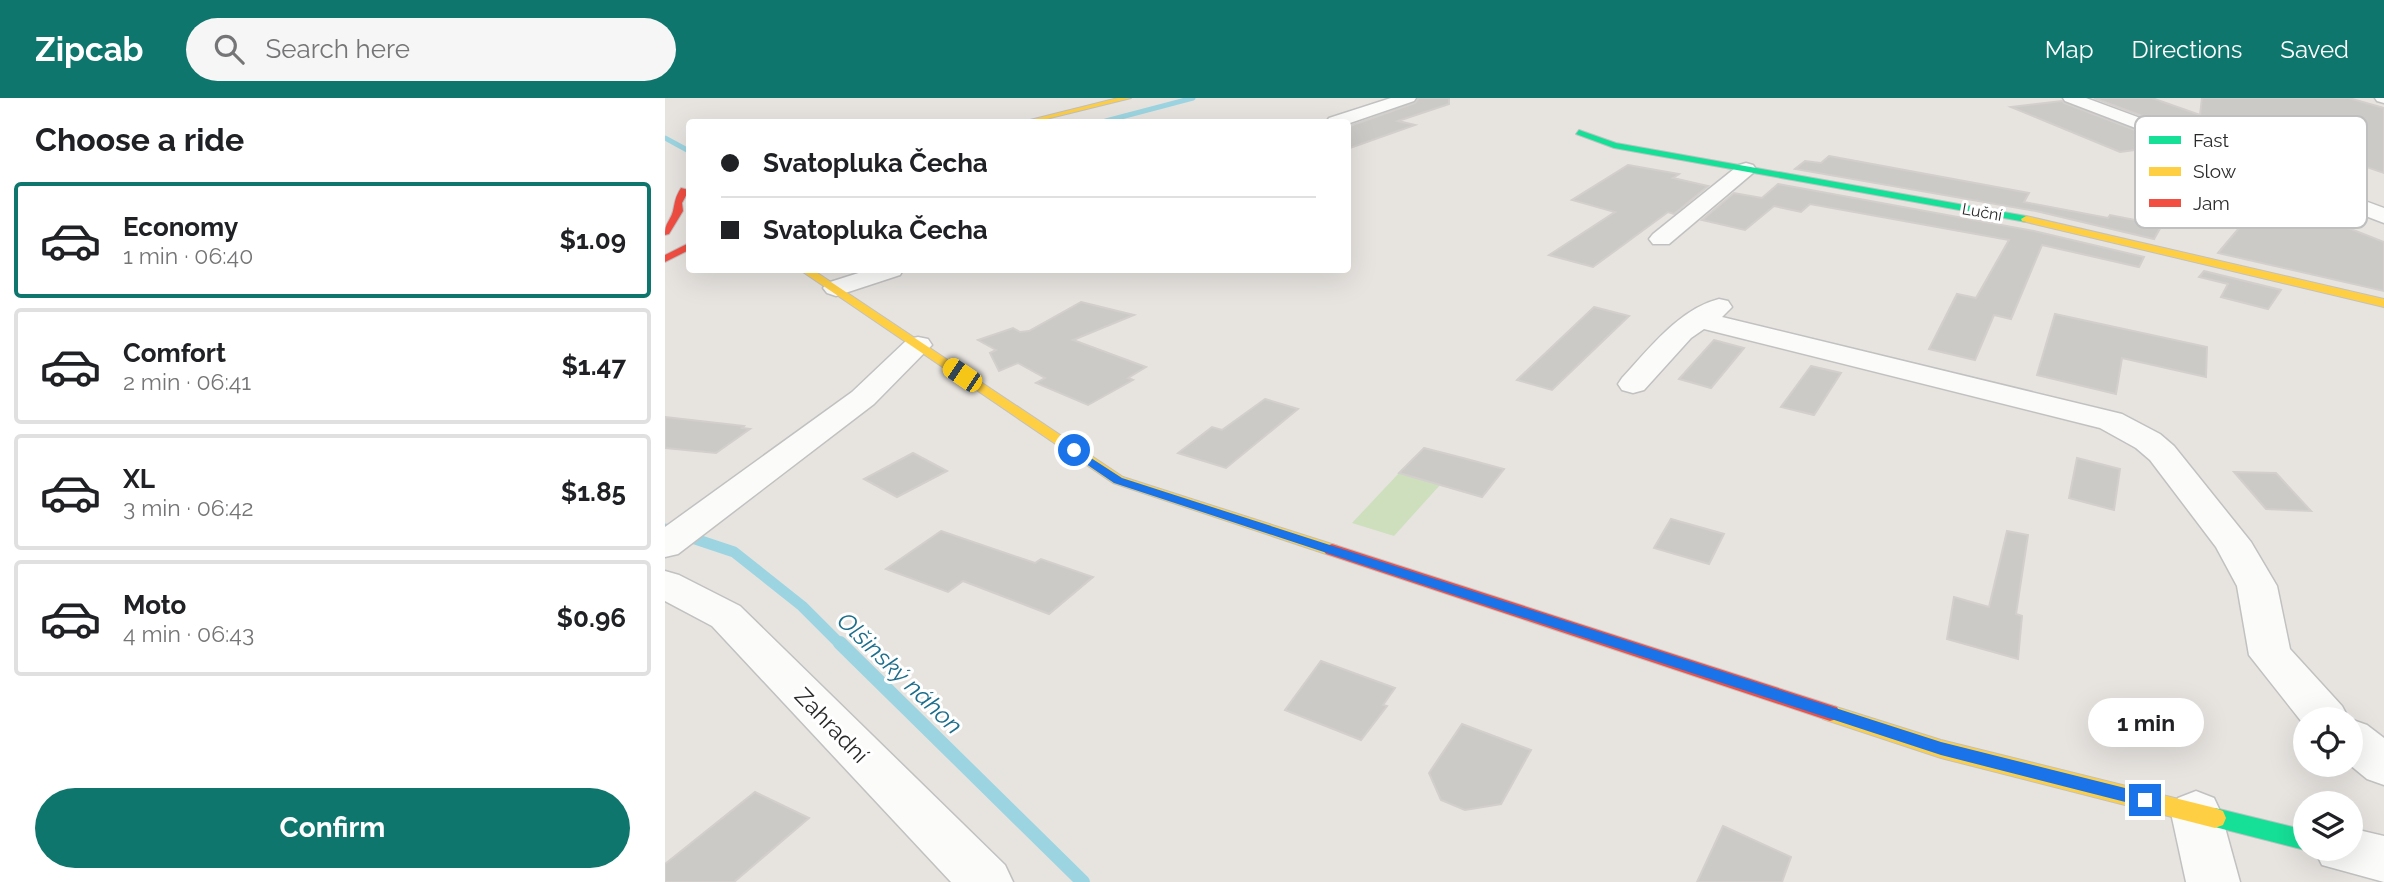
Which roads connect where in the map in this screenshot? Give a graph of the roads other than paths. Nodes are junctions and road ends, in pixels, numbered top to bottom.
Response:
1 (1127, 98) edge
2 (1408, 98) edge
3 (2071, 98) edge
4 (1040, 119) edge
5 (1344, 119) edge
6 (2135, 122) edge
7 (1579, 132) dead end
8 (1747, 169) junction
9 (685, 189) edge
10 (2367, 210) edge
11 (2384, 216) edge
12 (665, 232) edge
13 (1661, 239) dead end
14 (686, 248) edge
15 (665, 259) edge
16 (811, 273) edge
17 (882, 273) edge
18 (835, 288) junction
19 (2384, 303) edge
20 (918, 345) junction
21 (1633, 384) dead end
22 (665, 545) edge
23 (665, 584) edge
24 (2316, 707) edge
25 (2363, 748) edge
26 (2384, 765) edge
27 (2196, 813) junction
28 (2293, 837) edge
29 (2363, 855) edge
30 (2384, 860) edge
31 (986, 882) edge
32 (2213, 882) edge

1 - 4 street
2 - 5 street
3 - 6 street
7 - 8 street, Luční
8 - 13 street
8 - 19 street, Luční
9 - 12 street
10 - 11 street
14 - 15 street
16 - 18 street
17 - 18 street
18 - 20 street
20 - 22 street
20 - 27 street
21 - 24 street
23 - 31 street, Zahradní
25 - 26 street
27 - 28 street
27 - 32 street
29 - 30 street

